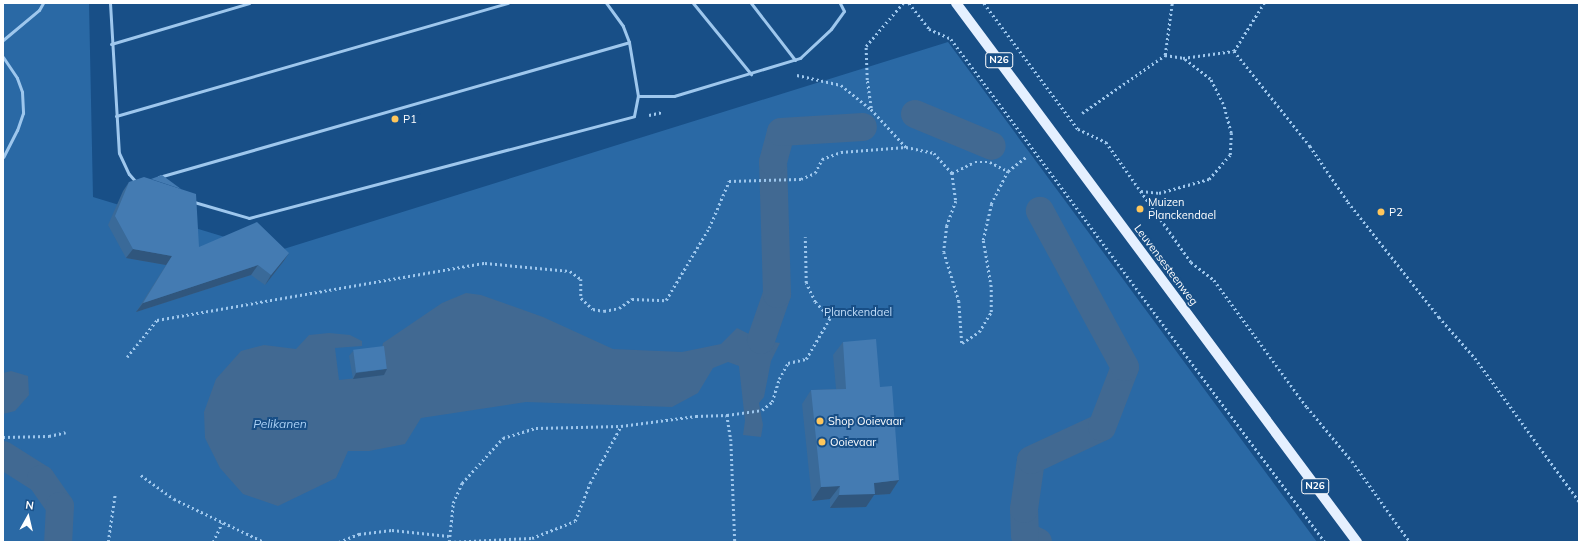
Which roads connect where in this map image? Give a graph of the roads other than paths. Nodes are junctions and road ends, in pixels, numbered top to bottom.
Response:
1 (43, 3) edge
2 (110, 3) edge
3 (249, 3) edge
4 (508, 3) edge
5 (606, 3) edge
6 (694, 3) edge
7 (751, 3) edge
8 (840, 3) edge
9 (956, 3) edge
10 (3, 40) edge
11 (629, 42) junction
12 (111, 44) junction
13 (3, 57) edge
14 (795, 60) junction
15 (751, 74) junction
16 (638, 96) junction
17 (116, 116) junction
18 (3, 157) edge
19 (151, 179) edge
20 (144, 181) edge
21 (136, 183) junction
22 (144, 186) edge
23 (188, 201) edge
24 (1357, 542) edge

1 - 10 lane
2 - 12 lane
3 - 12 lane
4 - 17 lane
5 - 11 lane
6 - 15 lane
7 - 14 lane
8 - 14 lane
9 - 24 main road, Leuvensesteenweg / N26
11 - 16 lane
11 - 19 lane
12 - 17 lane
13 - 18 lane
14 - 15 lane
15 - 16 lane
16 - 23 lane
17 - 21 lane
20 - 21 lane
21 - 22 lane

